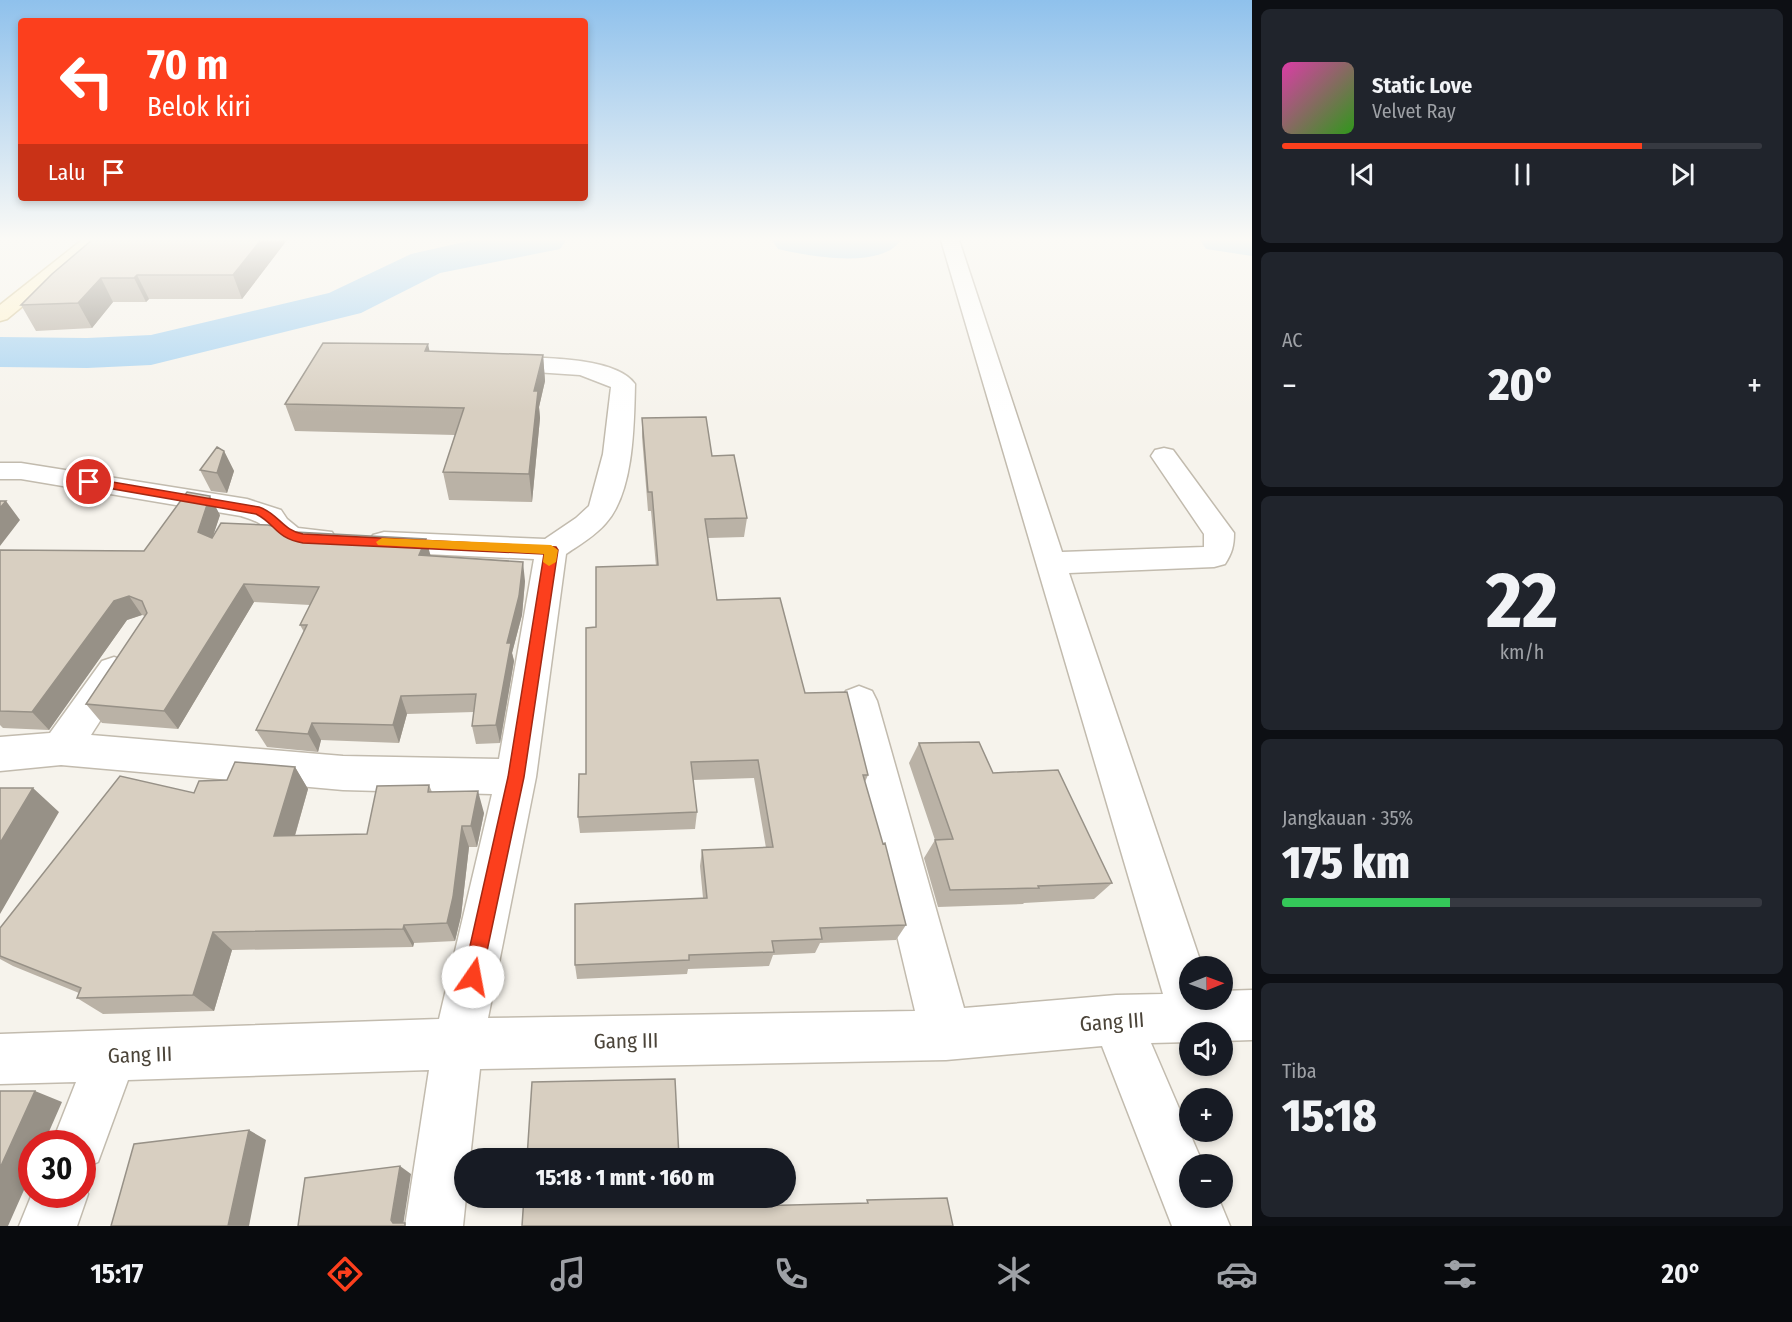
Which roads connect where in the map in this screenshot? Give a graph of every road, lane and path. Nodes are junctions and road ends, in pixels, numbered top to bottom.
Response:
1 (22, 297) edge
2 (968, 297) edge
3 (0, 315) edge
4 (468, 362) edge
5 (1164, 456) dead end
6 (0, 471) edge
7 (551, 550) junction
8 (1050, 563) junction
9 (135, 640) edge
10 (859, 701) dead end
11 (61, 749) junction
12 (0, 754) edge
13 (516, 777) junction
14 (1252, 1015) edge
15 (1195, 1017) junction
16 (1116, 1020) junction
17 (946, 1035) junction
18 (458, 1044) junction
19 (111, 1056) junction
20 (0, 1059) edge
21 (84, 1130) edge
22 (55, 1208) edge
23 (48, 1226) edge
24 (434, 1226) edge
25 (1201, 1226) edge

1 - 3 main road
2 - 8 street
4 - 7 street
5 - 8 street
6 - 7 street
7 - 13 street
8 - 15 street
9 - 11 street
10 - 17 street
11 - 12 street
11 - 13 street
13 - 18 street
14 - 15 street, Gang III
15 - 16 street, Gang III
16 - 17 street, Gang III
16 - 25 street
17 - 18 street, Gang III
18 - 19 street, Gang III
18 - 24 street
19 - 20 street, Gang III
19 - 21 street
22 - 23 street

